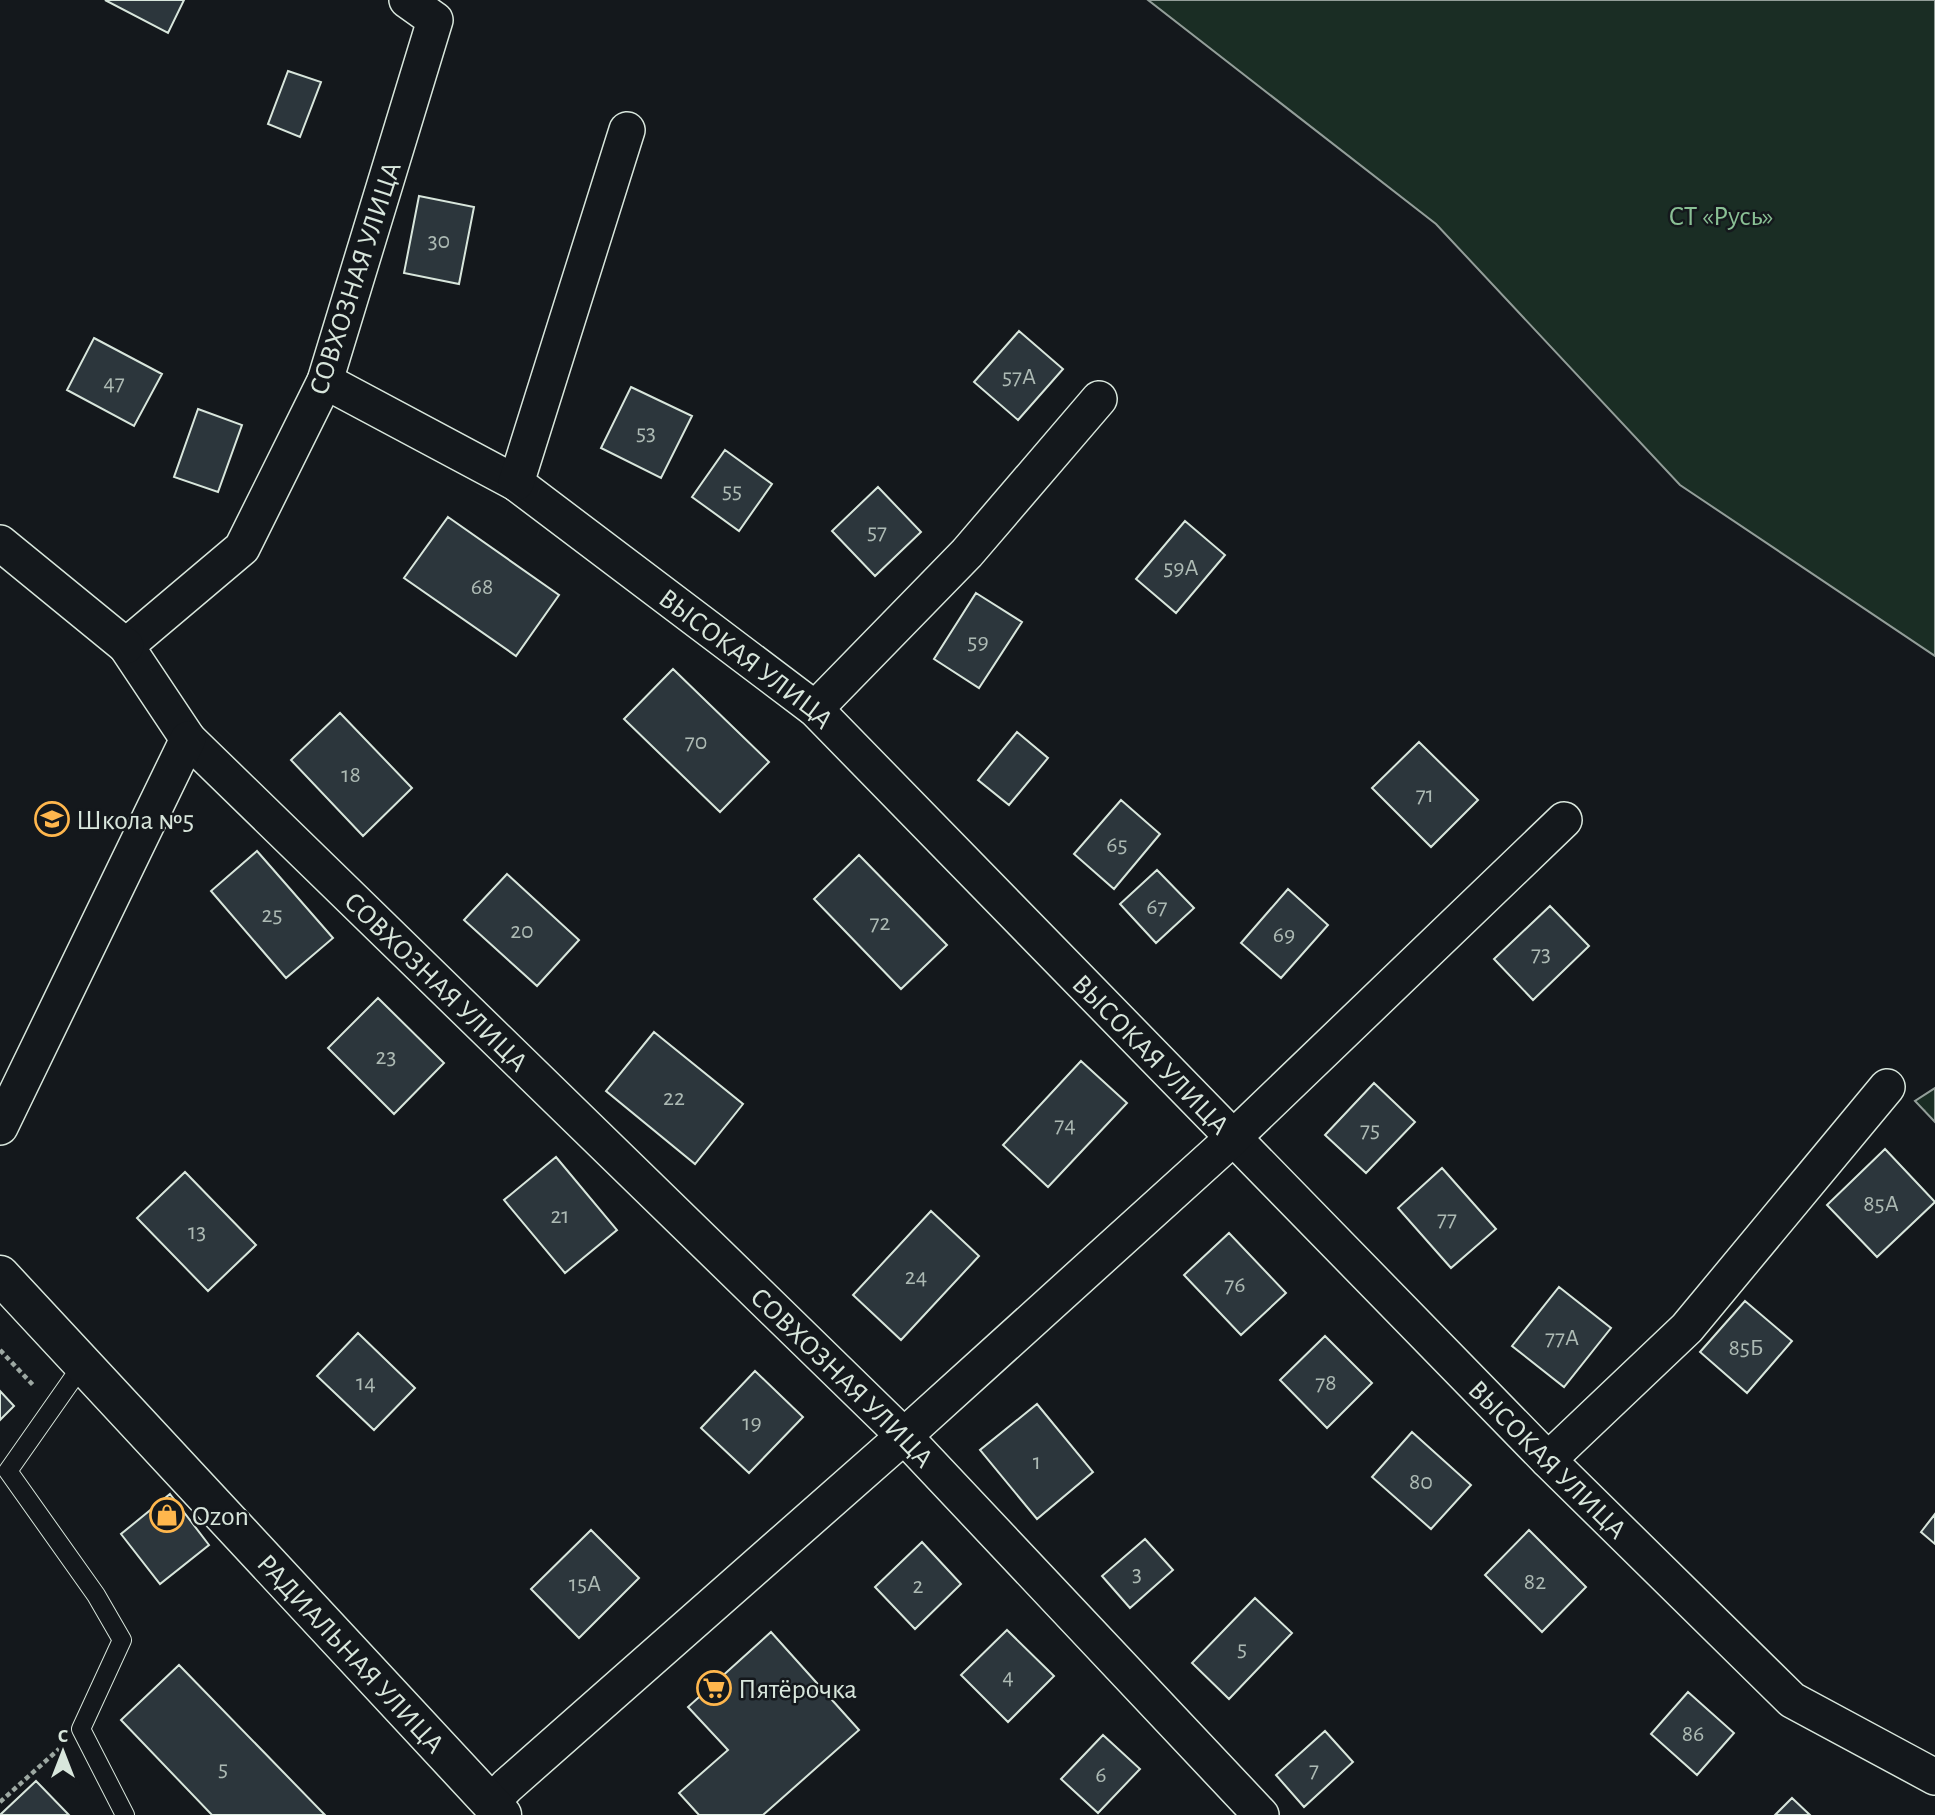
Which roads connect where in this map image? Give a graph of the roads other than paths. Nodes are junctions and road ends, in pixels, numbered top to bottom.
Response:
1 (407, 0) edge
2 (627, 130) dead end
3 (325, 381) junction
4 (1099, 399) dead end
5 (516, 483) junction
6 (0, 544) edge
7 (126, 646) junction
8 (815, 709) junction
9 (188, 739) junction
10 (1564, 820) dead end
11 (1886, 1087) dead end
12 (0, 1127) edge
13 (1233, 1138) junction
14 (0, 1275) edge
15 (83, 1364) junction
16 (904, 1436) junction
17 (1548, 1460) junction
18 (4, 1470) edge
19 (1935, 1777) edge
20 (497, 1809) edge
21 (125, 1815) edge
22 (1261, 1815) edge

1 - 3 street, СОВХОЗНАЯ УЛИЦА
2 - 5 street
3 - 5 street, ВЫСОКАЯ УЛИЦА
3 - 7 street, СОВХОЗНАЯ УЛИЦА
4 - 8 street
5 - 8 street, ВЫСОКАЯ УЛИЦА
6 - 7 street
7 - 9 street, СОВХОЗНАЯ УЛИЦА
8 - 13 street, ВЫСОКАЯ УЛИЦА
9 - 12 street
9 - 16 street, СОВХОЗНАЯ УЛИЦА
10 - 13 street
11 - 17 street
13 - 16 street
13 - 17 street, ВЫСОКАЯ УЛИЦА
14 - 15 street, РАДИАЛЬНАЯ УЛИЦА
15 - 18 lane
15 - 20 street, РАДИАЛЬНАЯ УЛИЦА
16 - 20 street
16 - 22 street, СОВХОЗНАЯ УЛИЦА
17 - 19 street, ВЫСОКАЯ УЛИЦА
18 - 21 lane

